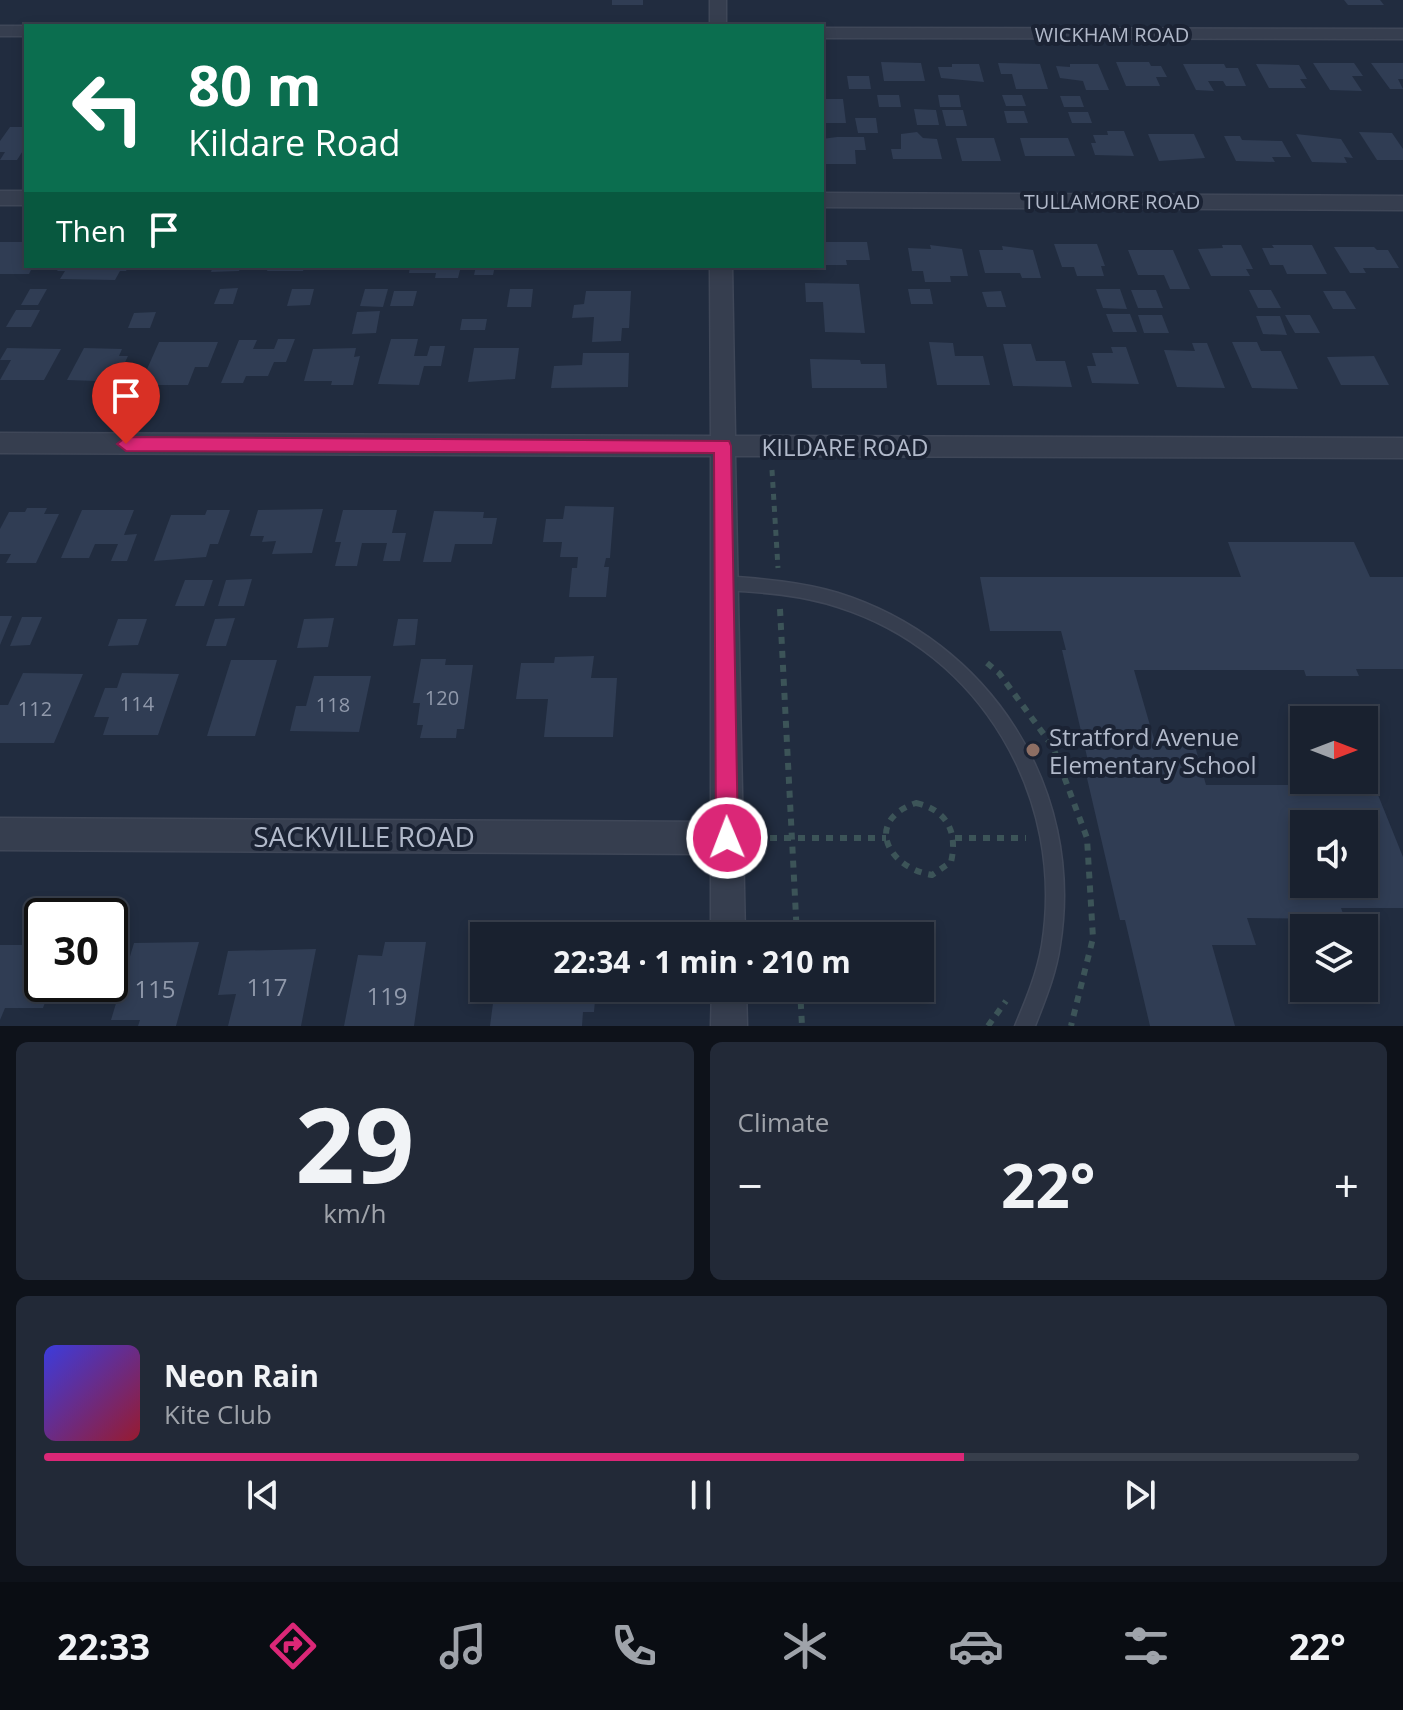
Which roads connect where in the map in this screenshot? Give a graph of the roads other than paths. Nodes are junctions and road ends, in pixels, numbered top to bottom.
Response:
1 (718, 0) edge
2 (718, 24) edge
3 (0, 31) edge
4 (24, 31) edge
5 (824, 33) edge
6 (1403, 34) edge
7 (0, 198) edge
8 (24, 198) edge
9 (824, 200) edge
10 (1403, 203) edge
11 (721, 268) edge
12 (0, 443) edge
13 (723, 446) junction
14 (1403, 448) edge
15 (724, 583) junction
16 (0, 834) edge
17 (727, 838) junction
18 (728, 922) edge
19 (729, 1002) edge
20 (729, 1026) edge
21 (1025, 1026) edge

1 - 2 street
3 - 4 street
5 - 6 street, WICKHAM ROAD
7 - 8 street
9 - 10 street, TULLAMORE ROAD
11 - 13 street
12 - 13 street, KILDARE ROAD
13 - 14 street, KILDARE ROAD
13 - 15 street
15 - 17 street
15 - 21 lane
16 - 17 street, SACKVILLE ROAD
17 - 18 street
19 - 20 street

